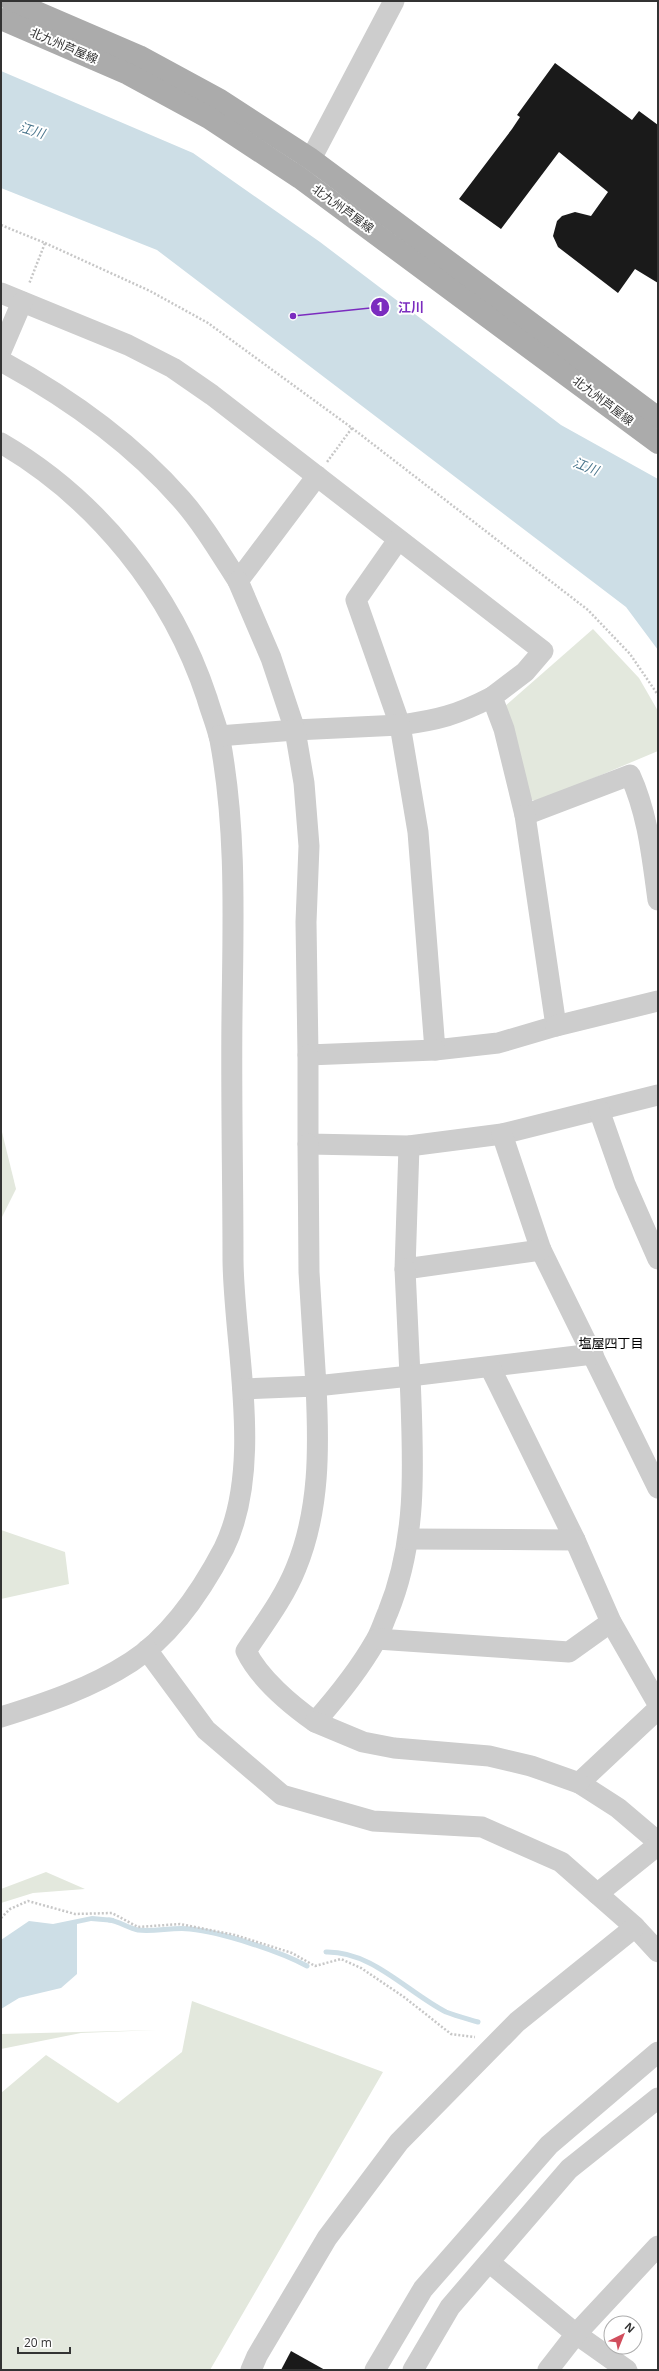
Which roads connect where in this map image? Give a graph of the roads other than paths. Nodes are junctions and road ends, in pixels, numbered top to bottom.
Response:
1 (11, 1) edge
2 (394, 1) edge
3 (1, 19) edge
4 (306, 168) junction
5 (1, 293) edge
6 (22, 302) junction
7 (1, 351) edge
8 (1, 361) edge
9 (658, 418) edge
10 (658, 442) edge
11 (1, 443) edge
12 (317, 476) junction
13 (398, 540) junction
14 (238, 581) junction
15 (492, 697) junction
16 (400, 725) junction
17 (295, 730) junction
18 (219, 736) junction
19 (525, 815) junction
20 (658, 900) edge
21 (658, 1001) edge
22 (556, 1026) junction
23 (435, 1050) junction
24 (308, 1055) junction
25 (658, 1095) edge
26 (598, 1110) junction
27 (502, 1134) junction
28 (308, 1144) junction
29 (409, 1146) junction
30 (541, 1250) junction
31 (658, 1259) edge
32 (405, 1269) junction
33 (593, 1354) junction
34 (490, 1367) junction
35 (410, 1376) junction
36 (316, 1386) junction
37 (243, 1389) junction
38 (658, 1488) edge
39 (409, 1539) junction
40 (575, 1540) junction
41 (611, 1622) junction
42 (377, 1638) junction
43 (147, 1650) junction
44 (658, 1704) edge
45 (658, 1709) edge
46 (1, 1718) edge
47 (315, 1722) junction
48 (579, 1783) junction
49 (658, 1842) edge
50 (658, 1845) edge
51 (597, 1894) junction
52 (635, 1927) junction
53 (658, 1952) edge
54 (658, 2052) edge
55 (658, 2098) edge
56 (658, 2246) edge
57 (489, 2262) junction
58 (576, 2334) junction
59 (251, 2370) edge
60 (376, 2370) edge
61 (413, 2370) edge
62 (548, 2370) edge
63 (627, 2370) edge

1 - 4 main road, 北九州芦屋線
2 - 4 street
3 - 4 main road, 北九州芦屋線
4 - 9 main road, 北九州芦屋線
4 - 10 main road, 北九州芦屋線
5 - 6 street
6 - 7 street
6 - 12 street
8 - 14 street
11 - 18 street
12 - 13 street
12 - 14 street
13 - 15 street
13 - 16 street
14 - 17 street
15 - 16 street
15 - 19 street
16 - 17 street
16 - 23 street
17 - 18 street
17 - 24 street
18 - 37 street
19 - 20 street
19 - 22 street
21 - 22 street
22 - 23 street
23 - 24 street
24 - 28 street
25 - 26 street
26 - 27 street
26 - 31 street
27 - 29 street
27 - 30 street
28 - 29 street
28 - 36 street
29 - 32 street
30 - 32 street
30 - 33 street
32 - 35 street
33 - 34 street
33 - 38 street
34 - 35 street
34 - 40 street
35 - 36 street
35 - 39 street
36 - 37 street
36 - 47 street
37 - 43 street
39 - 40 street
39 - 42 street
40 - 41 street
41 - 42 street
41 - 44 street
42 - 47 street
43 - 46 street
43 - 51 street
45 - 48 street
47 - 48 street
48 - 49 street
50 - 51 street
51 - 52 street
52 - 53 street
52 - 59 street
54 - 60 street
55 - 57 street
56 - 58 street
57 - 58 street
57 - 61 street
58 - 62 street
58 - 63 street

